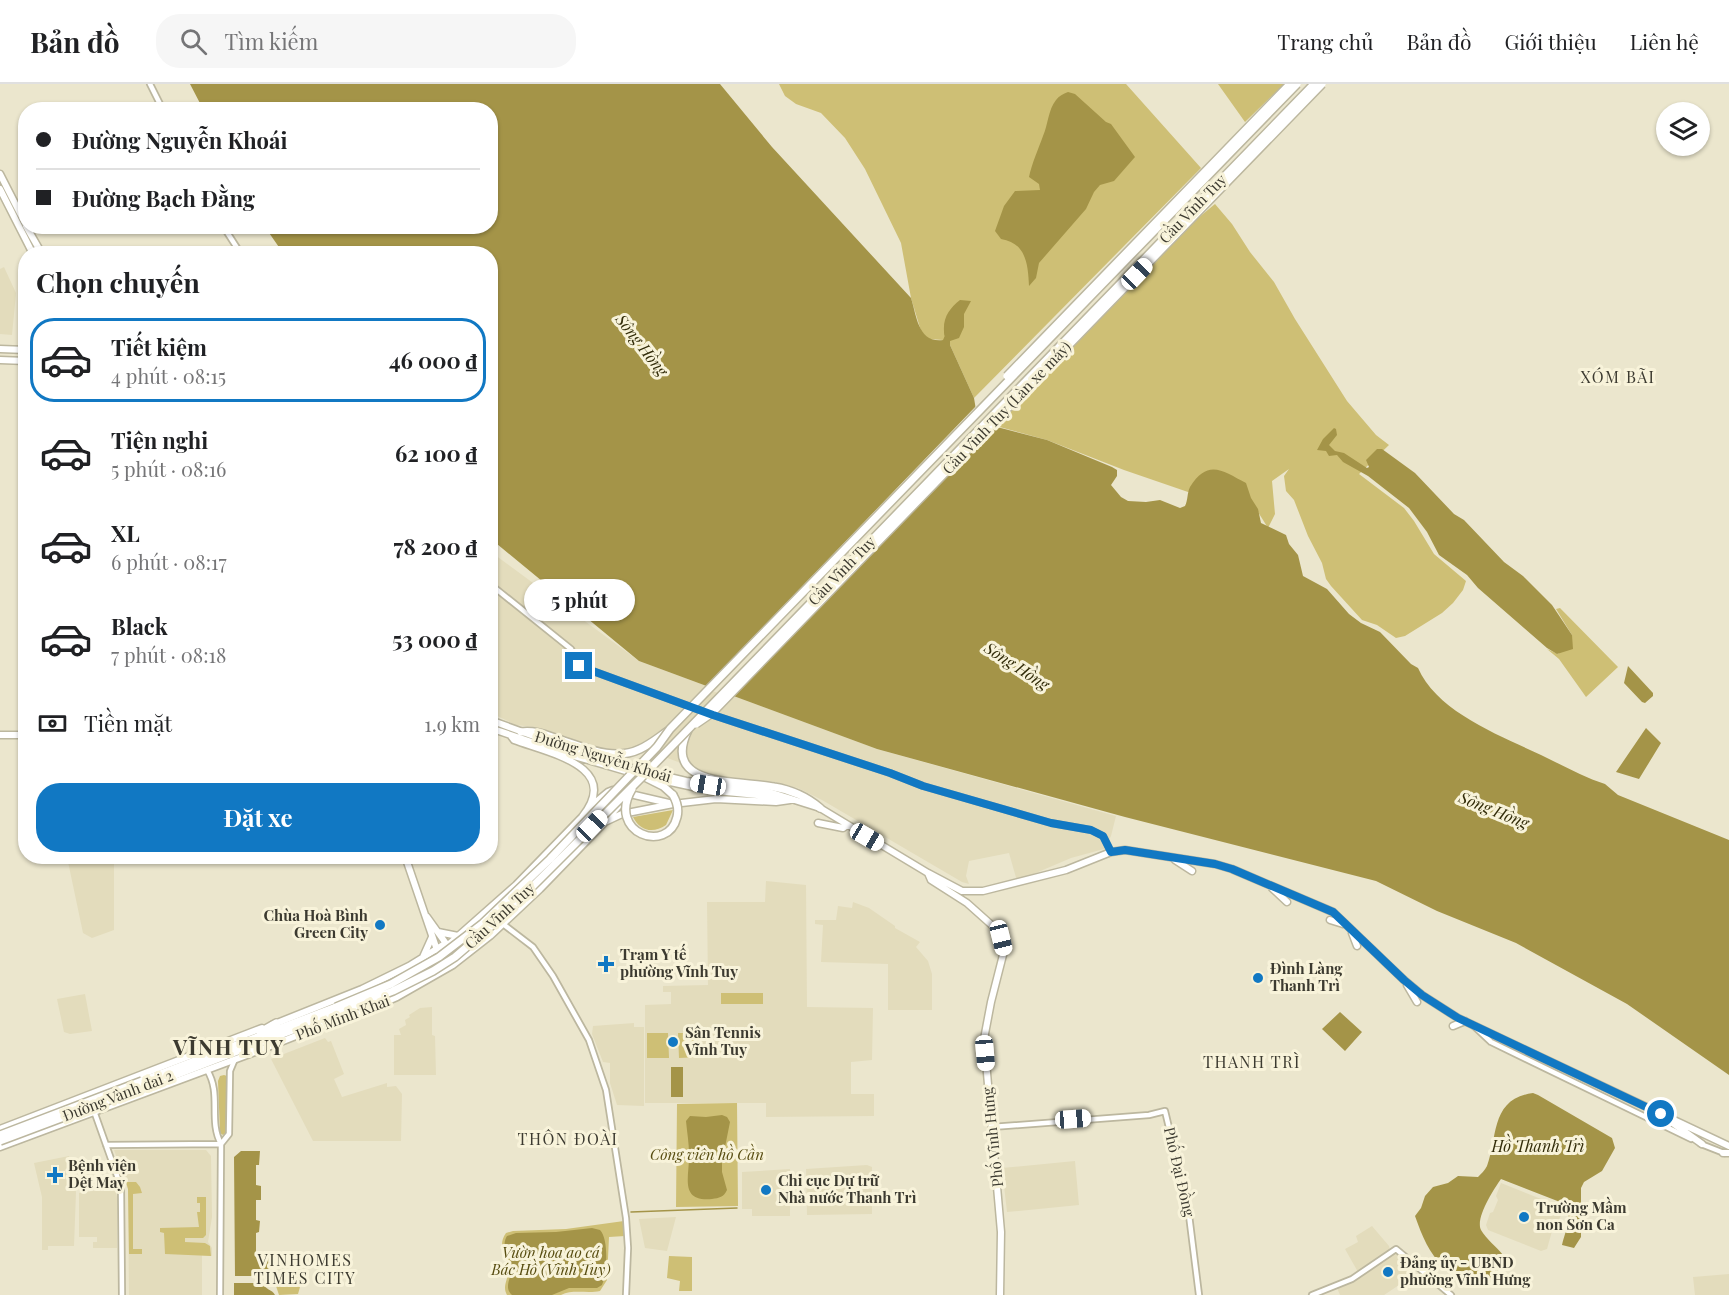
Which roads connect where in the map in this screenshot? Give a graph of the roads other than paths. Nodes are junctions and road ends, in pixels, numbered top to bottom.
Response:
1 (150, 84) edge
2 (1290, 84) edge
3 (1297, 84) edge
4 (1314, 84) edge
5 (1322, 84) edge
6 (159, 102) edge
7 (0, 174) edge
8 (0, 189) edge
9 (18, 210) edge
10 (18, 224) edge
11 (0, 349) edge
12 (18, 350) edge
13 (0, 360) edge
14 (18, 361) edge
15 (498, 590) edge
16 (498, 723) edge
17 (689, 728) junction
18 (670, 729) junction
19 (498, 731) edge
20 (521, 732) junction
21 (0, 735) edge
22 (18, 735) edge
23 (511, 736) junction
24 (642, 777) junction
25 (624, 792) junction
26 (791, 799) junction
27 (674, 804) junction
28 (591, 807) junction
29 (820, 808) junction
30 (605, 822) junction
31 (818, 823) dead end
32 (847, 825) junction
33 (1111, 852) junction
34 (1171, 858) junction
35 (408, 864) edge
36 (537, 864) junction
37 (1192, 871) dead end
38 (928, 873) junction
39 (525, 876) junction
40 (552, 876) junction
41 (1269, 885) junction
42 (540, 889) junction
43 (1287, 902) dead end
44 (427, 917) junction
45 (1330, 920) dead end
46 (503, 924) junction
47 (1348, 927) junction
48 (438, 932) junction
49 (458, 936) junction
50 (432, 937) junction
51 (447, 945) junction
52 (1357, 946) dead end
53 (436, 950) junction
54 (423, 958) junction
55 (457, 961) junction
56 (446, 968) junction
57 (1404, 980) junction
58 (1417, 1002) dead end
59 (314, 1009) junction
60 (337, 1010) junction
61 (1465, 1021) junction
62 (276, 1023) junction
63 (321, 1026) junction
64 (1453, 1026) dead end
65 (1474, 1026) junction
66 (234, 1049) junction
67 (263, 1049) junction
68 (235, 1059) junction
69 (207, 1070) junction
70 (143, 1084) junction
71 (110, 1087) junction
72 (88, 1095) junction
73 (116, 1103) junction
74 (94, 1111) junction
75 (1661, 1114) junction
76 (992, 1127) junction
77 (0, 1129) edge
78 (0, 1135) edge
79 (0, 1141) edge
80 (221, 1144) junction
81 (1702, 1144) junction
82 (106, 1145) junction
83 (1729, 1146) edge
84 (0, 1147) edge
85 (1727, 1154) edge
86 (122, 1295) edge
87 (220, 1295) edge
88 (626, 1295) edge
89 (1000, 1295) edge
90 (1199, 1295) edge
91 (1312, 1295) edge
92 (1451, 1295) edge

1 - 6 street
2 - 18 highway, Cầu Vĩnh Tuy (Làn xe máy), bridge
3 - 18 highway, Cầu Vĩnh Tuy, bridge
4 - 17 highway, Cầu Vĩnh Tuy, bridge
5 - 17 highway, Cầu Vĩnh Tuy (Làn xe máy), bridge
7 - 9 main road
8 - 10 main road
11 - 12 main road
13 - 14 main road
15 - 33 street
16 - 20 main road, Đường Nguyễn Khoái
17 - 24 highway, Cầu Vĩnh Tuy, bridge
17 - 29 highway
18 - 20 highway
18 - 60 highway, Cầu Vĩnh Tuy, bridge
19 - 23 main road, Đường Nguyễn Khoái
20 - 26 main road, Đường Nguyễn Khoái
21 - 22 main road
23 - 24 main road, Đường Nguyễn Khoái
23 - 28 main road
24 - 24 highway, bridge
24 - 26 main road, Đường Nguyễn Khoái
24 - 60 highway, Cầu Vĩnh Tuy, bridge
25 - 27 main road
25 - 28 main road
25 - 30 main road
26 - 27 main road
26 - 29 main road, Đường Nguyễn Khoái
27 - 30 main road
28 - 36 main road
29 - 32 main road, Đường Nguyễn Khoái
30 - 40 main road
31 - 32 main road
32 - 38 main road, Đường Nguyễn Khoái
33 - 34 main road, Đường Nguyễn Khoái
33 - 38 main road, Đường Nguyễn Khoái
34 - 37 main road
34 - 41 main road, Đường Nguyễn Khoái
35 - 44 main road
36 - 39 main road
36 - 40 main road
38 - 76 main road, Phố Vĩnh Hưng
39 - 42 main road
39 - 49 main road
40 - 42 main road
41 - 43 main road
41 - 47 main road, Đường Nguyễn Khoái
42 - 46 main road
44 - 48 main road
44 - 50 main road
45 - 47 main road
46 - 55 main road
46 - 88 street
47 - 52 main road
47 - 57 main road, Đường Nguyễn Khoái
48 - 49 main road
48 - 51 main road
49 - 51 main road
50 - 53 main road
50 - 54 main road
51 - 53 main road
51 - 55 main road
53 - 54 main road, Phố Minh Khai
53 - 56 main road
54 - 59 main road, Phố Minh Khai
55 - 56 main road
56 - 63 main road, Phố Minh Khai
57 - 58 main road
57 - 61 main road, Đường Nguyễn Khoái
59 - 60 highway
59 - 62 main road, Phố Minh Khai
60 - 63 highway
60 - 66 highway
61 - 64 main road
61 - 65 main road, Đường Nguyễn Khoái
62 - 66 highway
62 - 71 main road, Phố Minh Khai
63 - 67 main road, Phố Minh Khai
65 - 75 main road, Đường Nguyễn Khoái
65 - 81 street, Đường Nguyễn Khoái
66 - 67 highway
66 - 70 highway
67 - 68 main road, Phố Minh Khai
68 - 69 main road, Phố Minh Khai
68 - 80 street
69 - 73 main road, Phố Minh Khai
69 - 80 street
70 - 78 highway, Đường Vành đai 2, bridge
70 - 79 highway, Đường Vành đai 2, bridge
71 - 72 main road, Phố Minh Khai
71 - 73 main road
72 - 74 main road
72 - 77 main road, Phố Minh Khai
73 - 74 main road, Phố Minh Khai
74 - 82 street
74 - 84 main road, Phố Minh Khai
75 - 81 main road
75 - 83 main road, Đường Nguyễn Khoái
76 - 89 main road, Phố Vĩnh Hưng
76 - 90 street, Phố Đại Đồng
80 - 82 street
80 - 87 street
81 - 85 street, Đường Nguyễn Khoái
82 - 86 street
91 - 92 street

